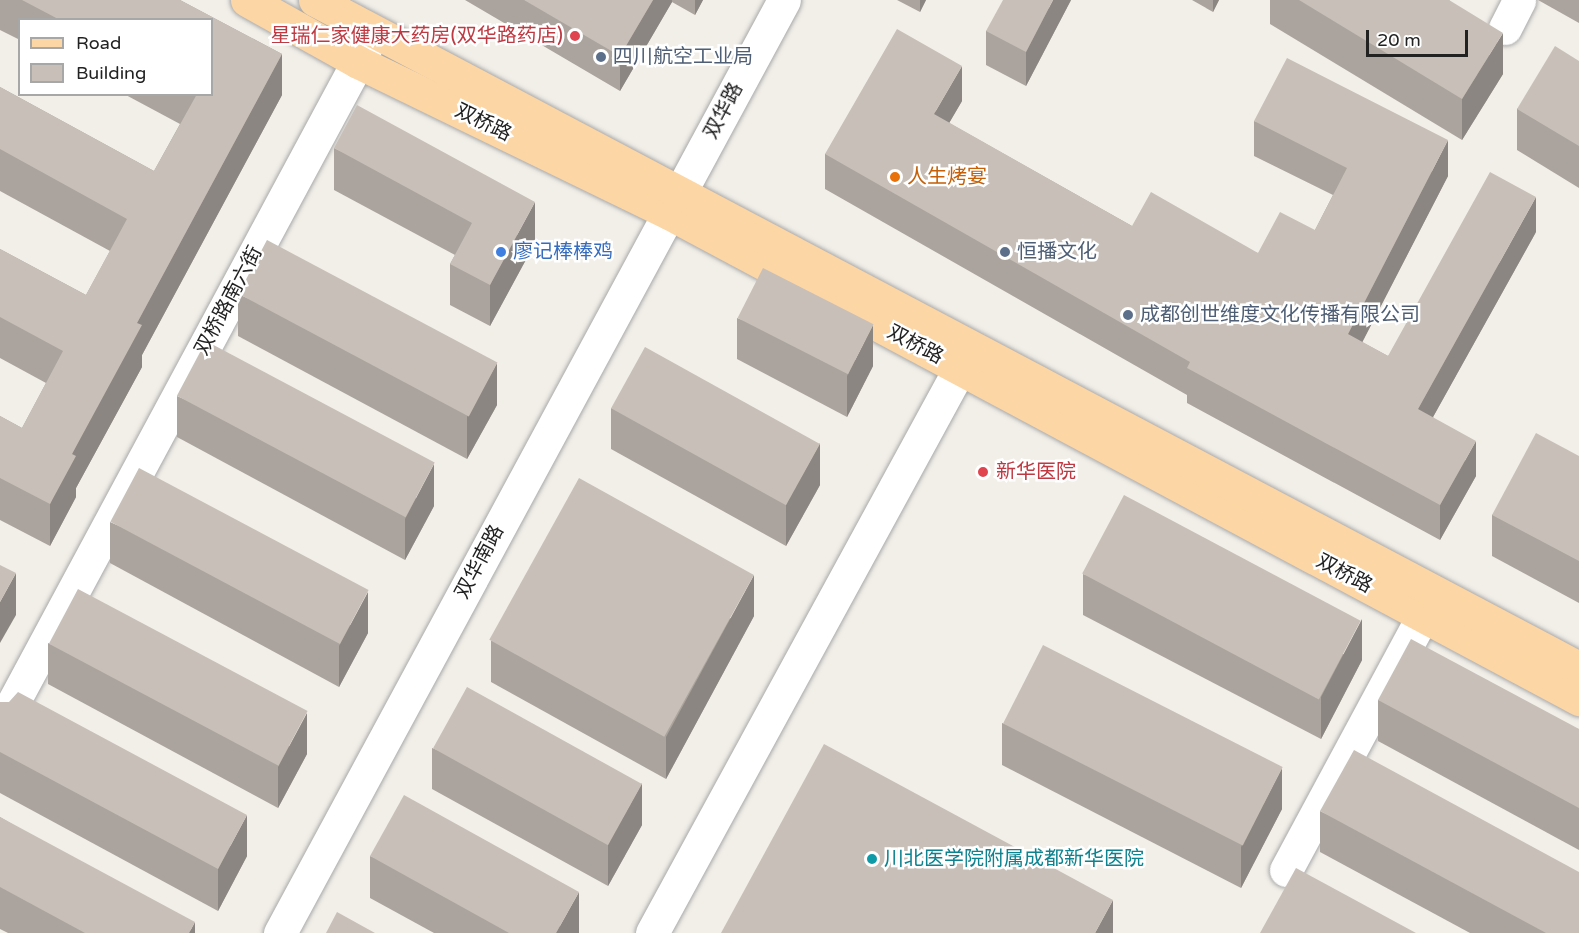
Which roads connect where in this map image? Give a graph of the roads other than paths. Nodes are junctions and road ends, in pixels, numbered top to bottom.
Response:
1 (247, 0) edge
2 (315, 0) edge
3 (784, 0) edge
4 (373, 32) junction
5 (358, 62) junction
6 (675, 202) junction
7 (960, 368) junction
8 (1423, 616) junction
9 (1579, 668) edge
10 (1579, 699) edge
11 (0, 728) edge
12 (1286, 870) dead end
13 (280, 933) edge
14 (652, 933) edge

1 - 5 main road, 双桥路
2 - 4 main road, 双桥路
3 - 6 street, 双华路
4 - 5 street, 双桥路南六街
4 - 6 main road, 双桥路
5 - 6 main road, 双桥路
5 - 11 street, 双桥路南六街
6 - 7 main road, 双桥路
6 - 9 main road, 双桥路
6 - 13 street, 双华南路
7 - 8 main road, 双桥路
7 - 14 street
8 - 10 main road, 双桥路
8 - 12 street

